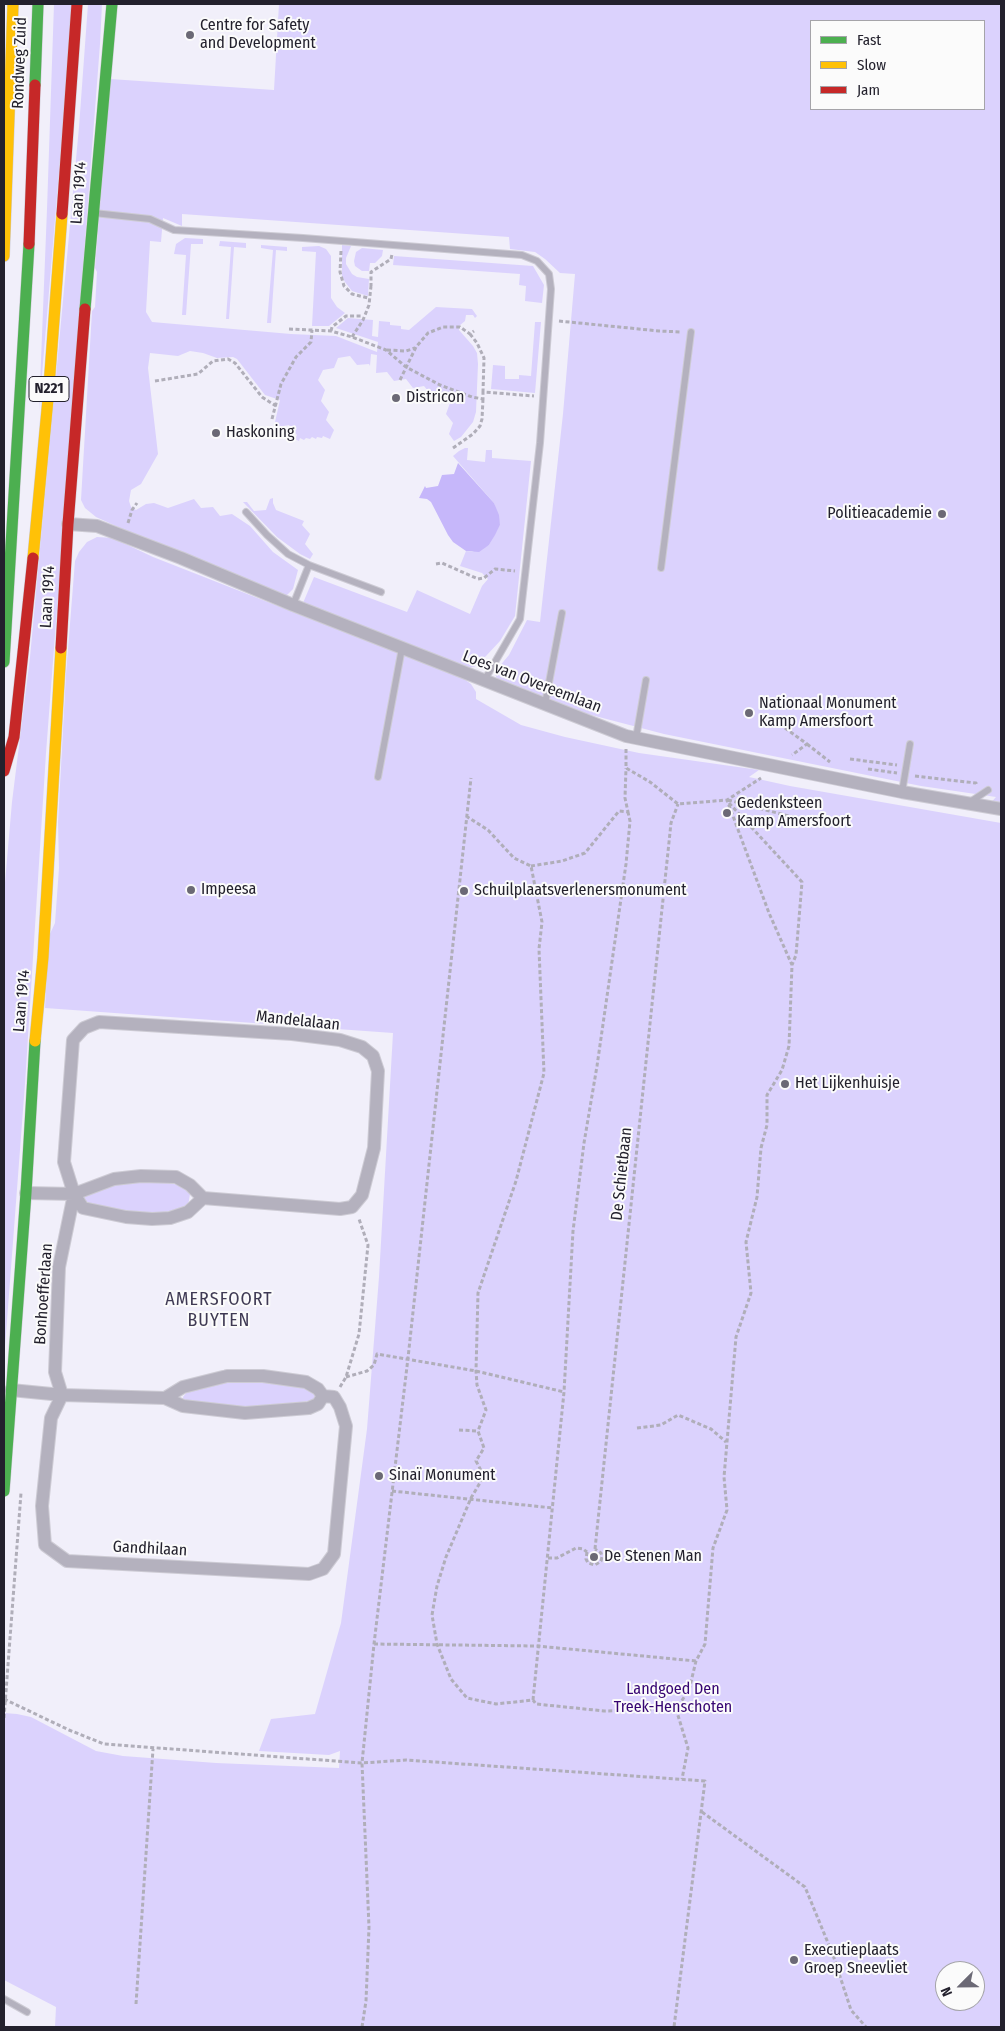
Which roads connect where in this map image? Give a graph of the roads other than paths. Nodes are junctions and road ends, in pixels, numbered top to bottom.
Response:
1 (13, 4) edge
2 (38, 4) edge
3 (77, 4) edge
4 (112, 4) edge
5 (93, 213) junction
6 (4, 256) edge
7 (690, 332) road end
8 (246, 512) dead end
9 (68, 524) junction
10 (309, 565) junction
11 (661, 568) dead end
12 (381, 592) dead end
13 (293, 606) junction
14 (562, 613) dead end
15 (402, 648) junction
16 (4, 662) edge
17 (646, 680) dead end
18 (484, 681) junction
19 (545, 704) junction
20 (631, 737) junction
21 (910, 744) dead end
22 (4, 771) edge
23 (378, 778) dead end
24 (988, 790) dead end
25 (902, 792) junction
26 (967, 803) junction
27 (1001, 809) edge
28 (26, 1193) junction
29 (74, 1194) junction
30 (204, 1198) junction
31 (11, 1390) junction
32 (62, 1396) junction
33 (328, 1396) junction
34 (164, 1398) junction
35 (4, 1491) edge
36 (4, 1999) edge
37 (27, 2012) dead end

1 - 6 main road, Rondweg Zuid
2 - 16 main road, Rondweg Zuid / N221
3 - 22 main road, N221
4 - 5 main road, Laan 1914
5 - 9 main road, Laan 1914
5 - 18 lane
7 - 11 lane
8 - 10 lane
9 - 13 street, Loes van Overeemlaan
9 - 28 main road, Laan 1914
10 - 12 lane
10 - 13 lane
13 - 15 street, Loes van Overeemlaan
14 - 19 lane
15 - 18 street, Loes van Overeemlaan
15 - 23 lane
17 - 20 lane
18 - 19 street, Loes van Overeemlaan
19 - 20 street, Loes van Overeemlaan
20 - 25 street, Loes van Overeemlaan
21 - 25 lane
24 - 26 lane
25 - 26 street, Loes van Overeemlaan
26 - 27 street, Loes van Overeemlaan
28 - 29 street
28 - 31 main road, Laan 1914
29 - 30 street
29 - 30 street
29 - 30 street, Mandelalaan
29 - 32 street, Bonhoefferlaan
31 - 32 street
31 - 35 main road, Laan 1914
32 - 33 street, Gandhilaan
32 - 34 street, Gandhilaan
33 - 34 street, Gandhilaan
33 - 34 street, Gandhilaan
36 - 37 lane

